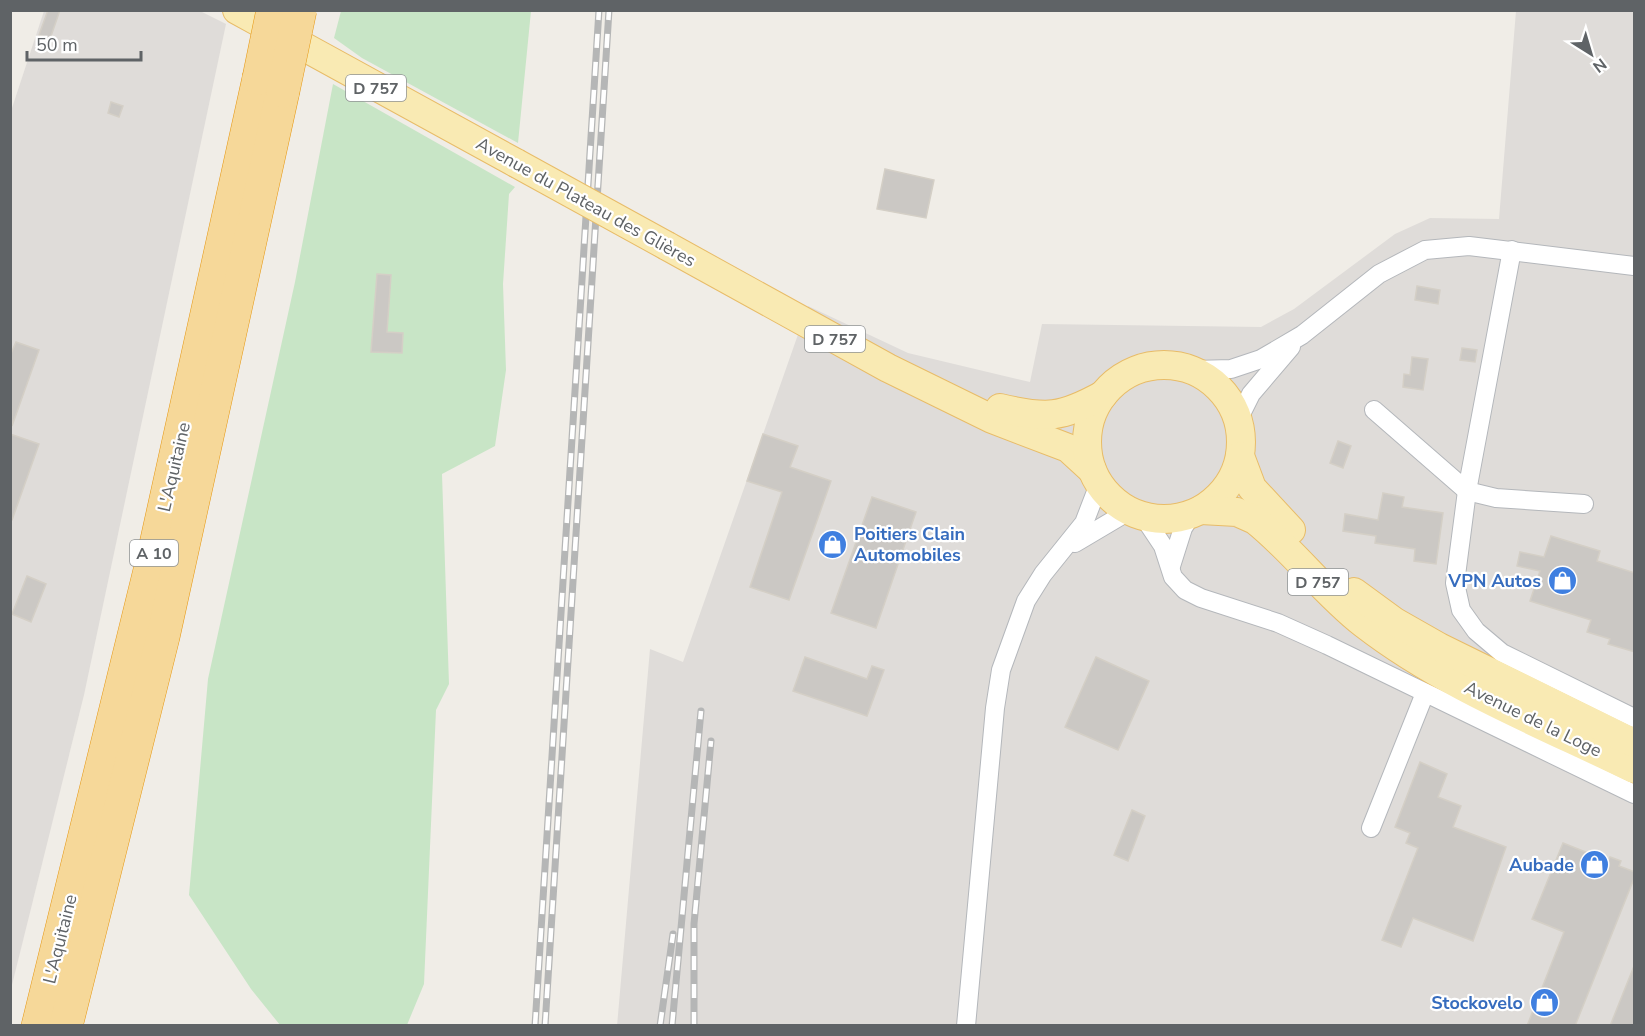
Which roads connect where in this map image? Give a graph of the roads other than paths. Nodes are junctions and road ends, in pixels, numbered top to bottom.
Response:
1 (237, 10) edge
2 (273, 10) edge
3 (300, 10) edge
4 (271, 84) junction
5 (1512, 250) junction
6 (1635, 266) edge
7 (1302, 335) junction
8 (1193, 370) junction
9 (937, 391) junction
10 (1103, 395) junction
11 (1374, 410) dead end
12 (1238, 420) junction
13 (1240, 456) junction
14 (1095, 477) junction
15 (1467, 491) junction
16 (1584, 504) dead end
17 (1197, 512) junction
18 (1136, 514) junction
19 (1061, 552) junction
20 (1171, 566) junction
21 (1432, 669) junction
22 (1635, 718) edge
23 (1635, 743) edge
24 (1635, 769) edge
25 (1635, 794) edge
26 (1371, 828) dead end
27 (38, 1026) edge
28 (66, 1026) edge
29 (966, 1026) edge

1 - 9 main road, Avenue du Plateau des Glières / D 757, bridge
2 - 4 highway, L'Aquitaine / A 10, bridge
3 - 4 highway, L'Aquitaine / A 10, bridge
4 - 27 highway, L'Aquitaine / A 10
4 - 28 highway, L'Aquitaine / A 10
5 - 6 street
5 - 7 street
5 - 15 street
7 - 8 street
7 - 12 street
8 - 10 main road
8 - 12 main road
9 - 10 main road, Avenue du Plateau des Glières / D 757
9 - 14 main road, Avenue du Plateau des Glières / D 757
10 - 14 main road
11 - 15 street
12 - 13 main road
13 - 17 main road
13 - 21 main road, D 757
14 - 18 main road
14 - 19 street
15 - 16 street
15 - 22 street
17 - 18 main road
17 - 20 street
17 - 21 main road, D 757
18 - 19 street
18 - 20 street
19 - 29 street
20 - 21 street
21 - 23 main road, Avenue de la Loge / D 757
21 - 24 main road, Avenue de la Loge / D 757
21 - 25 street
21 - 26 street

